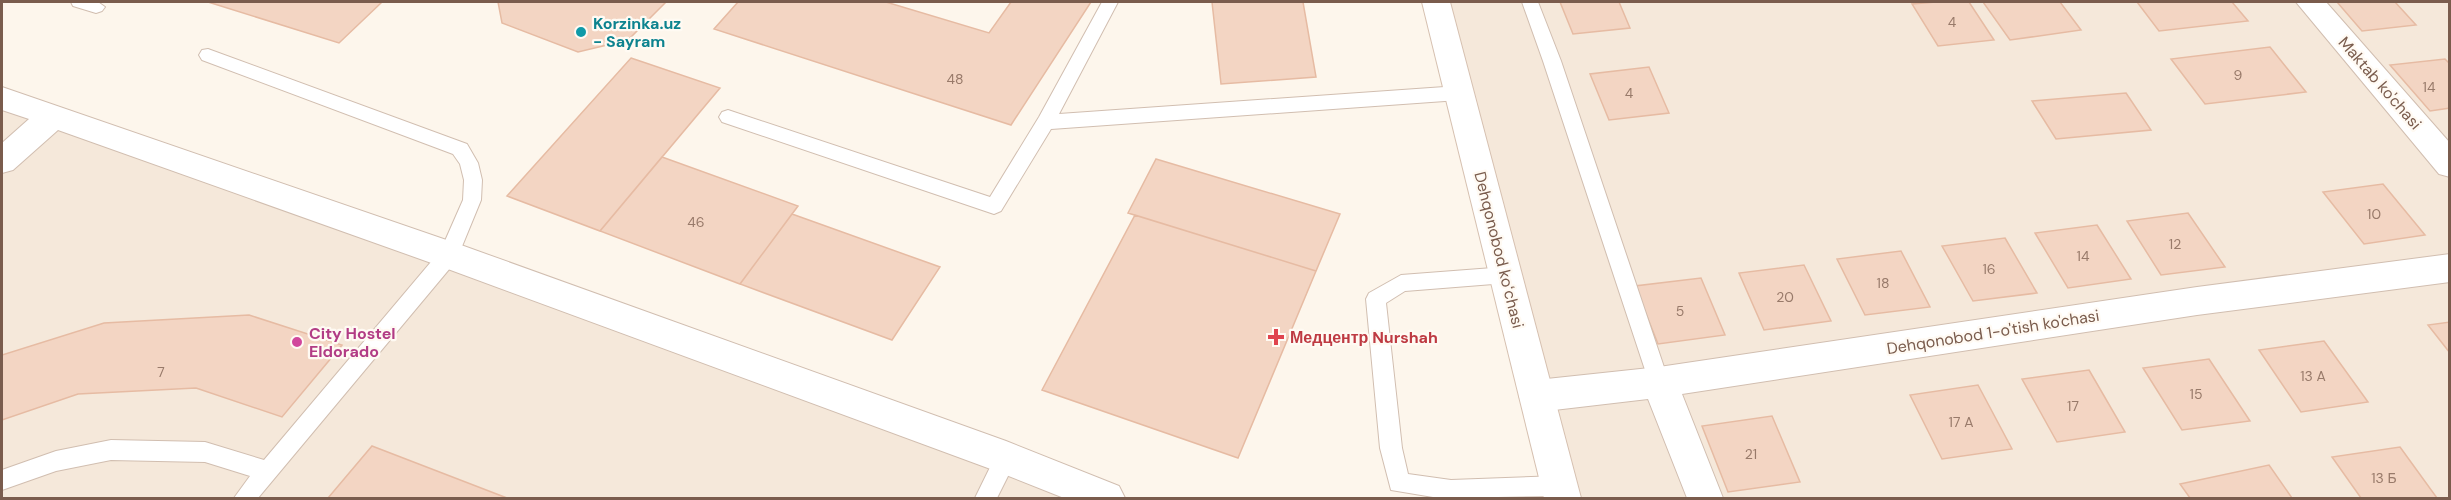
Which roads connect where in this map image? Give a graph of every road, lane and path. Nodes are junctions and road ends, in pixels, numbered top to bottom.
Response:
1 (79, 2) edge
2 (1110, 2) edge
3 (1436, 2) edge
4 (1530, 2) edge
5 (2310, 2) edge
6 (96, 7) dead end
7 (208, 55) dead end
8 (1459, 93) junction
9 (2, 98) edge
10 (53, 116) junction
11 (728, 117) dead end
12 (1046, 122) junction
13 (2, 161) edge
14 (2450, 165) edge
15 (449, 255) junction
16 (2450, 268) edge
17 (1506, 274) junction
18 (1659, 382) junction
19 (1537, 396) junction
20 (1006, 458) junction
21 (268, 471) junction
22 (2, 480) edge
23 (1561, 492) edge
24 (245, 498) edge
25 (986, 498) edge
26 (1106, 498) edge
27 (1705, 498) edge

1 - 6 lane
2 - 12 lane
3 - 8 street, Dehqonobod koʻchasi
4 - 18 lane
5 - 14 street, Maktab ko'chasi
7 - 15 lane
8 - 12 lane
8 - 17 street, Dehqonobod koʻchasi
9 - 10 street
10 - 13 street
10 - 15 street
11 - 12 lane
15 - 20 street
15 - 21 lane
16 - 18 street, Dehqonobod 1-o'tish ko'chasi
17 - 19 street, Dehqonobod koʻchasi
17 - 23 lane
18 - 19 street, Dehqonobod 1-o'tish ko'chasi
18 - 27 street
19 - 23 street, Dehqonobod koʻchasi
20 - 25 lane
20 - 26 street
21 - 22 lane
21 - 24 lane

